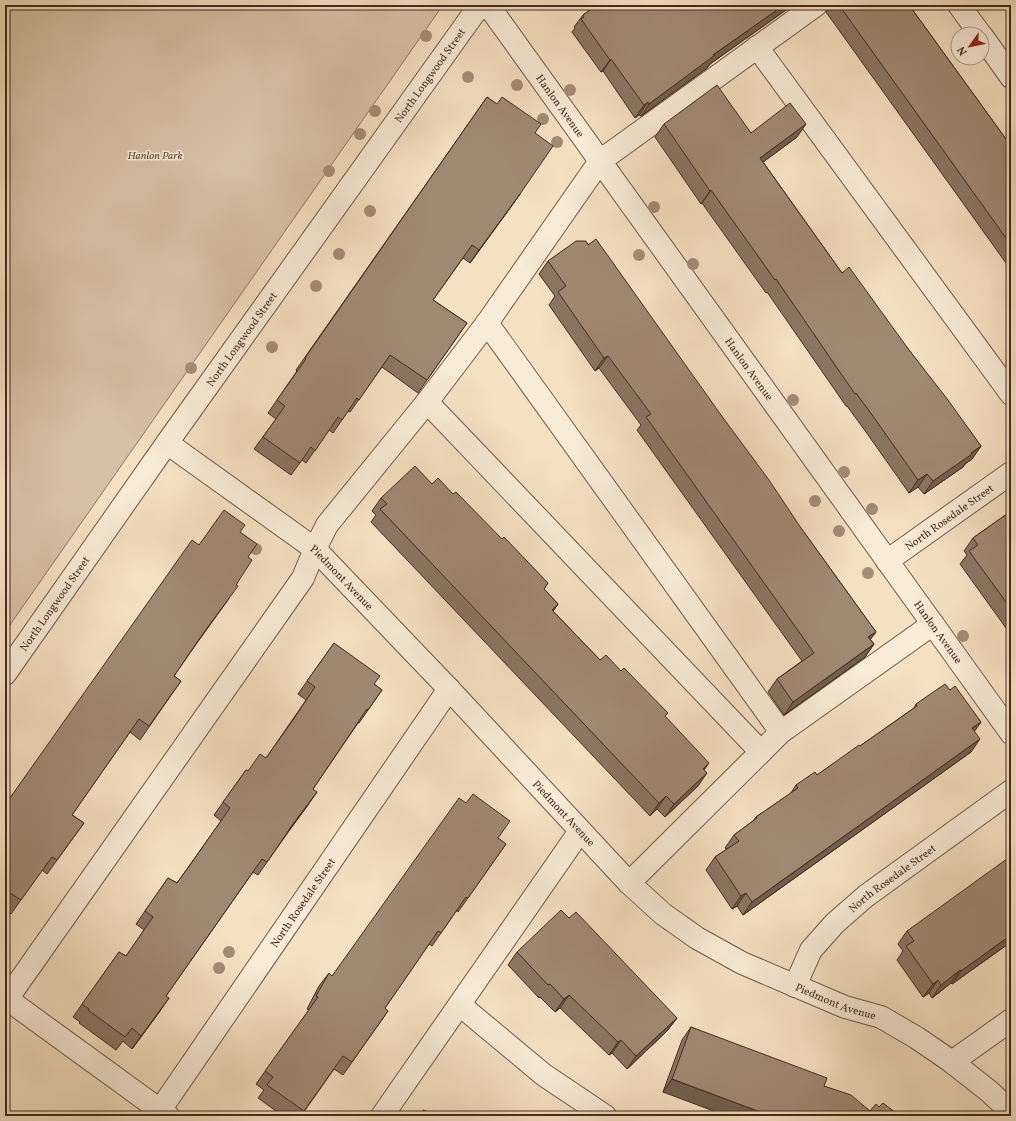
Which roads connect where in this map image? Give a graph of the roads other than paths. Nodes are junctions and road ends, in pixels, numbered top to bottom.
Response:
1 (481, 5) edge
2 (488, 5) edge
3 (816, 5) edge
4 (959, 5) edge
5 (974, 26) edge
6 (757, 47) junction
7 (990, 47) edge
8 (1011, 77) edge
9 (600, 161) junction
10 (487, 323) junction
11 (1011, 394) edge
12 (426, 402) junction
13 (167, 443) junction
14 (1011, 473) edge
15 (315, 549) junction
16 (888, 562) junction
17 (933, 624) junction
18 (5, 674) edge
19 (449, 689) junction
20 (781, 732) junction
21 (1011, 733) edge
22 (761, 752) junction
23 (1011, 791) edge
24 (580, 831) junction
25 (629, 883) junction
26 (795, 986) junction
27 (460, 1005) junction
28 (1011, 1020) edge
29 (952, 1062) junction
30 (1011, 1112) edge
31 (161, 1114) edge
32 (382, 1116) edge
33 (605, 1116) edge

1 - 13 street, North Longwood Street
2 - 9 street, Hanlon Avenue
3 - 6 street
4 - 5 street
6 - 9 street
6 - 11 street
7 - 8 street
9 - 10 street
9 - 16 street, Hanlon Avenue
10 - 12 street
10 - 20 street
12 - 15 street
12 - 22 street
13 - 15 street, Piedmont Avenue
13 - 18 street, North Longwood Street
14 - 16 street, North Rosedale Street
15 - 19 street, Piedmont Avenue
15 - 31 street
16 - 17 street, Hanlon Avenue
17 - 20 street
17 - 21 street, Hanlon Avenue
19 - 24 street, Piedmont Avenue
19 - 31 street, North Rosedale Street
20 - 22 street
22 - 25 street
23 - 26 street, North Rosedale Street
24 - 25 street, Piedmont Avenue
24 - 27 street
25 - 26 street, Piedmont Avenue
26 - 29 street, Piedmont Avenue
27 - 32 street
27 - 33 street
28 - 29 street
29 - 30 street, Piedmont Avenue

